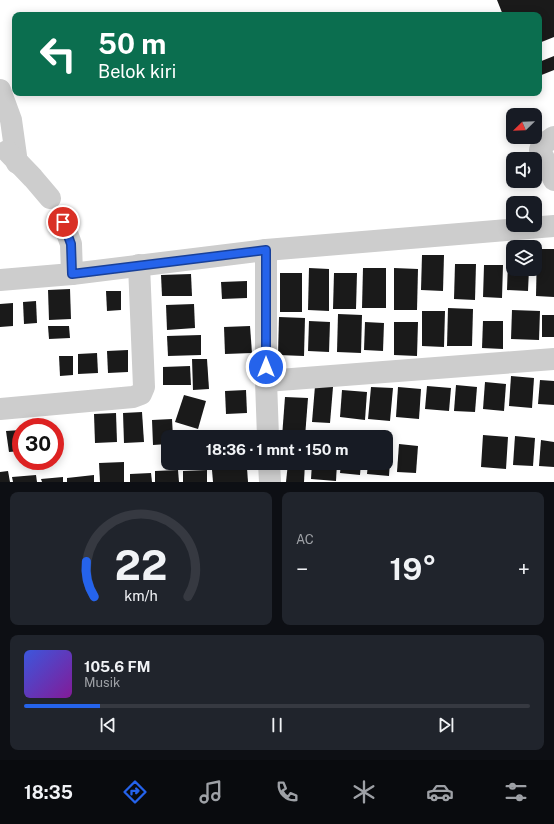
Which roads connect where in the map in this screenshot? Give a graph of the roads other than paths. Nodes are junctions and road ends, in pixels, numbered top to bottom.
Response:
1 (0, 90) edge
2 (554, 137) edge
3 (0, 142) edge
4 (17, 163) junction
5 (554, 180) edge
6 (50, 198) dead end
7 (63, 222) dead end
8 (554, 226) edge
9 (266, 250) junction
10 (139, 265) junction
11 (72, 274) junction
12 (0, 280) edge
13 (554, 359) edge
14 (266, 381) junction
15 (0, 409) edge
16 (268, 430) edge
17 (270, 470) edge
18 (270, 482) edge

1 - 4 street
2 - 5 street
3 - 4 street
4 - 6 street
7 - 11 street
8 - 9 street
9 - 10 street
9 - 14 street
10 - 11 street
10 - 15 street
11 - 12 street
13 - 14 street
14 - 16 street
17 - 18 street

